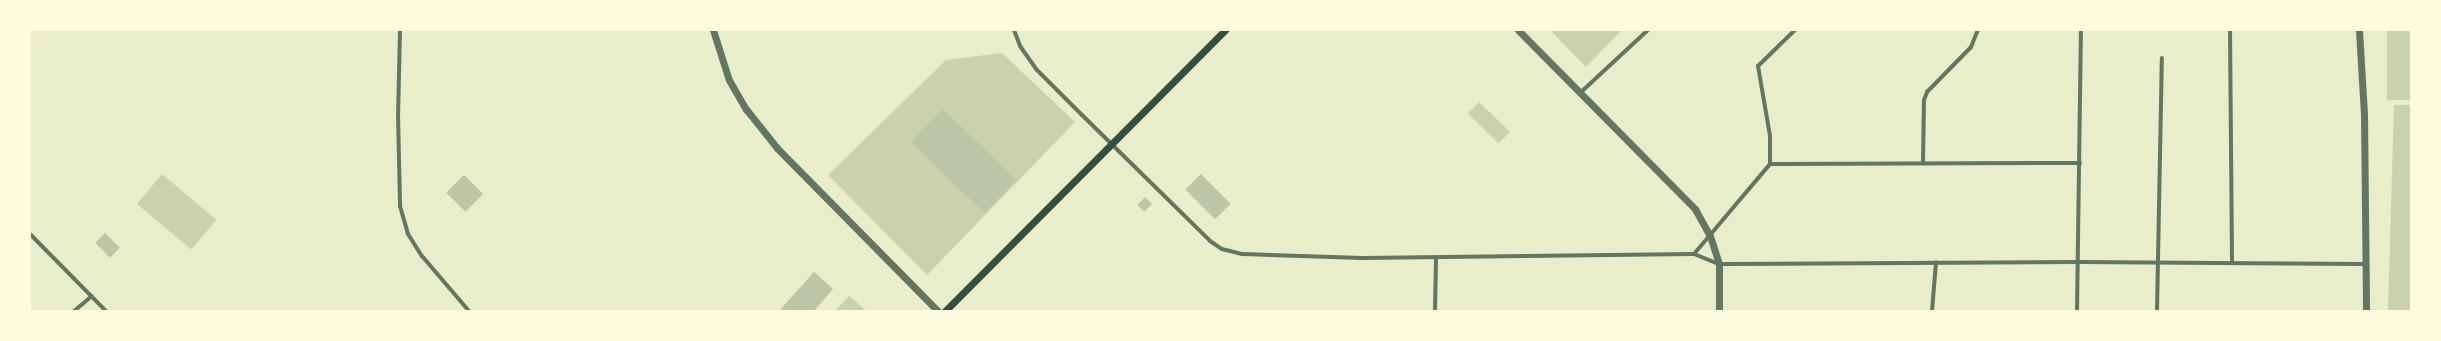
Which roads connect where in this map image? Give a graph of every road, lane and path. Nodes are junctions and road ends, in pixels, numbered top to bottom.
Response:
1 (400, 30) edge
2 (713, 30) edge
3 (1014, 30) edge
4 (1225, 30) edge
5 (1518, 30) edge
6 (1648, 30) edge
7 (1795, 30) edge
8 (1978, 30) edge
9 (2081, 30) edge
10 (2230, 30) edge
11 (2359, 30) edge
12 (2162, 58) dead end
13 (1580, 92) junction
14 (1112, 143) junction
15 (1923, 162) junction
16 (2080, 163) junction
17 (1770, 164) junction
18 (30, 234) edge
19 (1710, 236) junction
20 (1694, 254) junction
21 (1436, 257) junction
22 (1936, 262) junction
23 (2079, 262) junction
24 (2232, 262) junction
25 (2160, 263) junction
26 (1719, 264) junction
27 (2365, 264) junction
28 (92, 296) junction
29 (74, 311) edge
30 (106, 311) edge
31 (469, 311) edge
32 (938, 311) edge
33 (945, 311) edge
34 (1435, 311) edge
35 (1719, 311) edge
36 (1932, 311) edge
37 (2077, 311) edge
38 (2157, 311) edge
39 (2366, 311) edge

1 - 31 street
2 - 32 street
3 - 14 street
4 - 14 main road
5 - 13 street
6 - 13 street
7 - 17 street
8 - 15 street
9 - 16 street
10 - 24 street
11 - 27 street
12 - 25 street
13 - 19 street
14 - 21 street
14 - 33 main road
15 - 16 street
15 - 17 street
16 - 23 street
17 - 19 street
18 - 28 street
19 - 20 street
19 - 26 street
20 - 21 street
20 - 26 street
21 - 34 street
22 - 23 street
22 - 26 street
22 - 36 street
23 - 25 street
23 - 37 street
24 - 25 street
24 - 27 street
25 - 38 street
26 - 35 street
27 - 39 street
28 - 29 street
28 - 30 street

